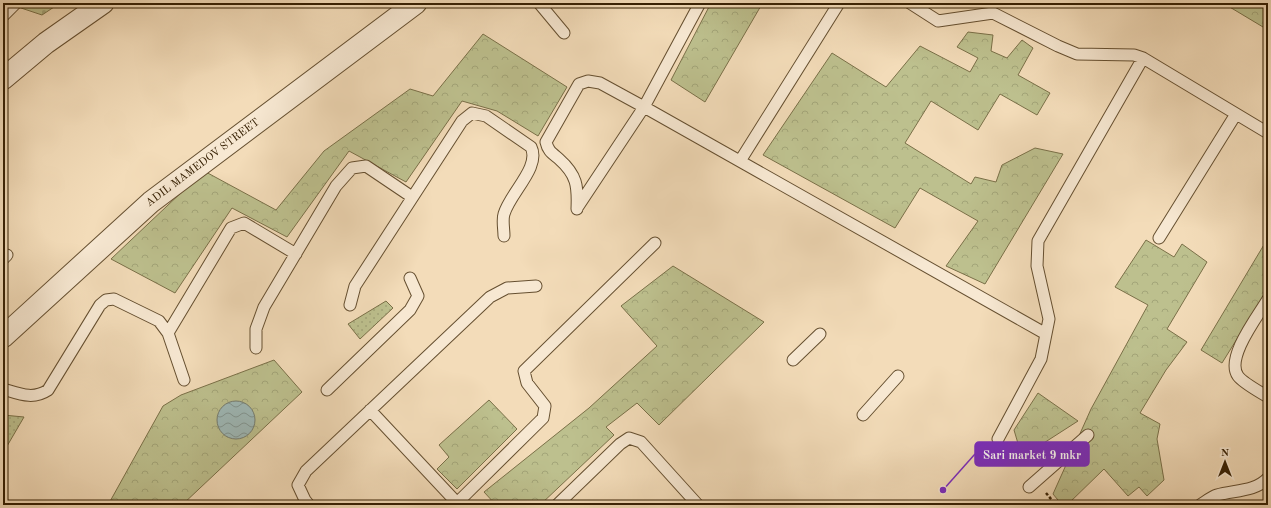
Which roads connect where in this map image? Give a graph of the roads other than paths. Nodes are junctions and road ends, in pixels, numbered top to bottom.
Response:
1 (16, 3) edge
2 (103, 3) edge
3 (416, 3) edge
4 (539, 3) edge
5 (700, 3) edge
6 (839, 3) edge
7 (910, 3) edge
8 (3, 16) edge
9 (564, 33) dead end
10 (1143, 58) junction
11 (3, 79) edge
12 (644, 106) junction
13 (1236, 114) junction
14 (1268, 133) edge
15 (740, 161) junction
16 (412, 197) junction
17 (504, 236) dead end
18 (1159, 238) dead end
19 (655, 243) dead end
20 (296, 254) junction
21 (410, 278) dead end
22 (536, 286) dead end
23 (1268, 299) edge
24 (350, 305) dead end
25 (168, 333) junction
26 (820, 334) dead end
27 (1046, 334) junction
28 (3, 337) edge
29 (256, 348) dead end
30 (793, 360) dead end
31 (898, 376) dead end
32 (184, 380) dead end
33 (3, 389) edge
34 (327, 390) dead end
35 (1268, 397) edge
36 (370, 410) junction
37 (863, 415) dead end
38 (1088, 435) dead end
39 (998, 439) dead end
40 (1268, 478) edge
41 (1029, 487) dead end
42 (458, 504) edge
43 (309, 505) edge
44 (557, 505) edge
45 (698, 505) edge
46 (1200, 505) edge

1 - 8 lane
2 - 11 street
3 - 28 street, ADIL MAMEDOV STREET
4 - 9 lane
5 - 12 lane
6 - 15 lane
7 - 10 lane
10 - 13 lane
10 - 27 lane
12 - 12 lane
12 - 15 lane
13 - 14 lane
13 - 18 lane
15 - 27 lane
16 - 17 lane
16 - 20 lane
16 - 24 lane
19 - 42 lane
20 - 25 lane
20 - 29 lane
21 - 34 lane
22 - 36 lane
23 - 35 lane
25 - 32 lane
25 - 33 lane
26 - 30 lane
27 - 39 lane
31 - 37 lane
36 - 42 lane
36 - 43 lane
38 - 41 lane
40 - 46 lane
44 - 45 lane

